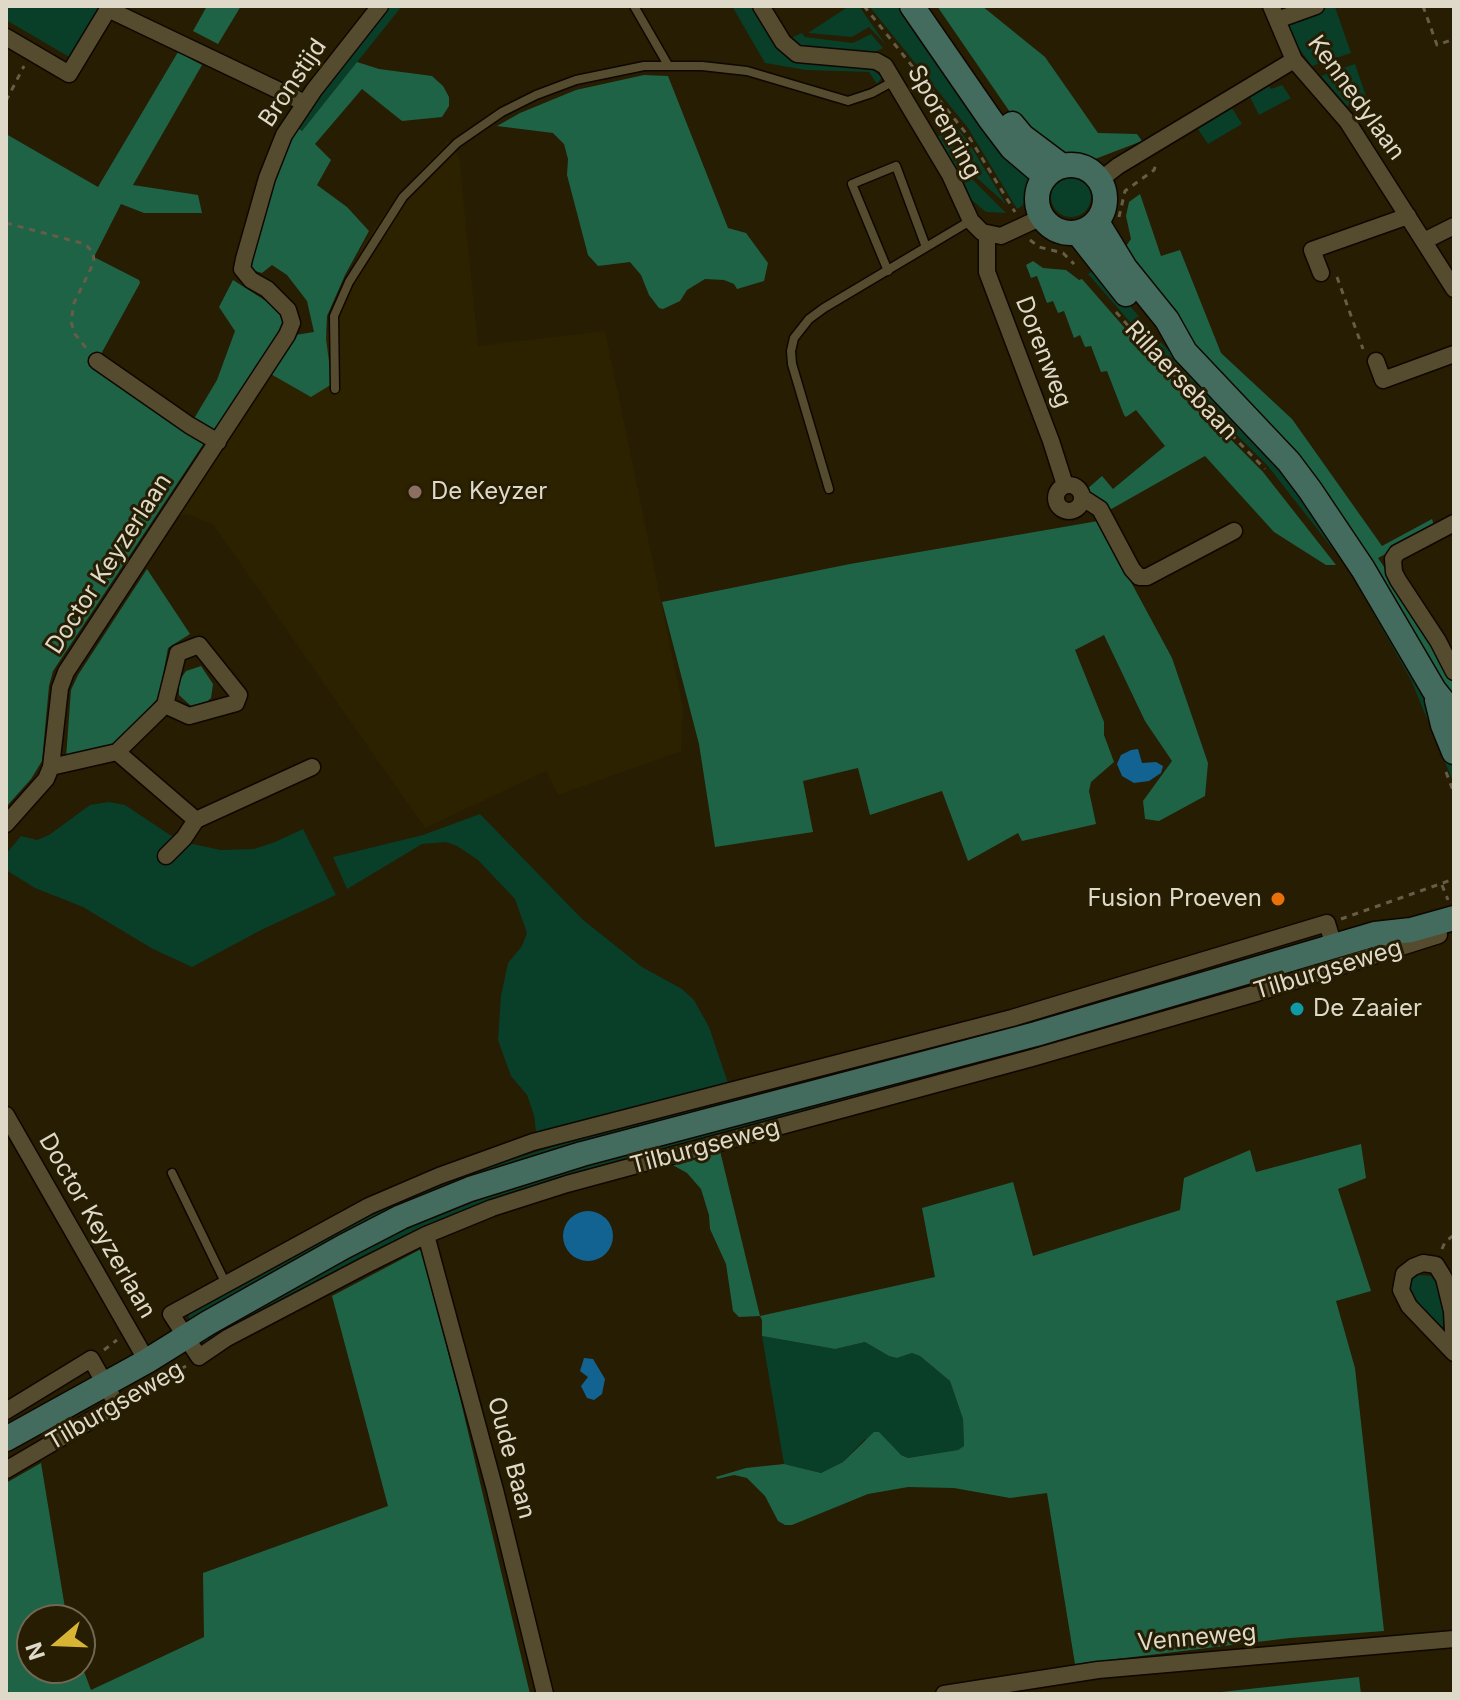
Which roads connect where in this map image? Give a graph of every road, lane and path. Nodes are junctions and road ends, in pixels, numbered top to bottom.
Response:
1 (380, 6) edge
2 (634, 6) edge
3 (761, 6) edge
4 (864, 6) edge
5 (912, 6) edge
6 (932, 6) edge
7 (1316, 6) edge
8 (1423, 6) edge
9 (109, 7) edge
10 (1274, 13) edge
11 (6, 37) edge
12 (1454, 39) edge
13 (31, 52) junction
14 (1294, 60) junction
15 (668, 65) junction
16 (894, 81) junction
17 (6, 101) edge
18 (305, 103) junction
19 (1160, 141) junction
20 (1054, 171) junction
21 (1100, 180) junction
22 (264, 196) joint
23 (1408, 216) junction
24 (971, 221) junction
25 (1032, 222) junction
26 (6, 223) edge
27 (1454, 226) edge
28 (1088, 227) junction
29 (987, 234) junction
30 (1424, 241) junction
31 (926, 247) junction
32 (1096, 258) junction
33 (888, 271) junction
34 (1321, 273) joint
35 (1454, 289) edge
36 (1111, 307) dead end
37 (1454, 354) edge
38 (97, 361) joint
39 (1376, 361) joint
40 (335, 389) dead end
41 (218, 442) junction
42 (1272, 476) dead end
43 (1065, 485) junction
44 (829, 489) dead end
45 (1083, 498) junction
46 (1454, 523) edge
47 (1234, 531) dead end
48 (1454, 672) edge
49 (1434, 690) junction
50 (165, 705) junction
51 (1454, 715) edge
52 (117, 752) junction
53 (1449, 760) edge
54 (51, 767) junction
55 (312, 767) dead end
56 (1454, 793) edge
57 (196, 820) junction
58 (6, 824) edge
59 (166, 856) dead end
60 (1454, 879) edge
61 (1448, 893) edge
62 (1443, 926) edge
63 (1330, 934) junction
64 (1375, 934) junction
65 (6, 1115) edge
66 (172, 1173) dead end
67 (426, 1235) junction
68 (1454, 1235) edge
69 (1436, 1265) junction
70 (226, 1285) junction
71 (192, 1347) junction
72 (1454, 1352) edge
73 (147, 1361) junction
74 (104, 1383) junction
75 (117, 1405) junction
76 (6, 1411) edge
77 (6, 1439) edge
78 (6, 1470) edge
79 (1454, 1639) edge
80 (545, 1694) edge
81 (944, 1694) edge

1 - 18 street, Bronstijd
2 - 15 lane
3 - 16 street, Sporenring
4 - 25 path
5 - 20 street
6 - 20 street
7 - 10 street
8 - 12 path
9 - 13 street
9 - 18 street
10 - 14 street, Kennedylaan
11 - 13 street
13 - 17 path
14 - 19 street
14 - 23 street, Kennedylaan
15 - 16 lane
15 - 40 lane
16 - 24 street, Sporenring
18 - 22 street, Bronstijd
19 - 21 street
19 - 32 path
20 - 21 street
20 - 25 street
21 - 28 street
22 - 41 street, Doctor Keyzerlaan
23 - 30 street, Kennedylaan
23 - 34 street
24 - 29 street, Sporenring
24 - 31 lane
25 - 28 street
25 - 29 street
25 - 32 path
26 - 38 path
27 - 30 street
28 - 32 street, Rillaersebaan
29 - 43 street, Dorenweg
30 - 35 street, Kennedylaan
31 - 33 lane
31 - 33 lane
32 - 49 street, Rillaersebaan
33 - 44 lane
34 - 39 path
36 - 42 path, Rillaersebaan
37 - 39 street
38 - 41 street
41 - 54 street, Doctor Keyzerlaan
43 - 45 street
43 - 45 street, Dorenweg
45 - 47 street
46 - 48 street
49 - 51 street, Rillaersebaan
49 - 53 street, Rillaersebaan
50 - 50 street
50 - 52 street
52 - 54 street
52 - 57 street
53 - 56 path
54 - 58 street, Doctor Keyzerlaan
55 - 57 street
57 - 59 street
60 - 61 path
61 - 63 path, Tilburgseweg
61 - 64 street, Tilburgseweg
62 - 64 street, Tilburgseweg
62 - 67 street, Tilburgseweg
63 - 64 street, Tilburgseweg
63 - 70 street, Tilburgseweg
63 - 71 street, Tilburgseweg
65 - 73 street, Doctor Keyzerlaan
66 - 70 lane
67 - 71 street, Tilburgseweg
67 - 80 street, Oude Baan
68 - 69 path
69 - 72 street
69 - 72 street
70 - 71 street, Tilburgseweg
71 - 73 street, Tilburgseweg
71 - 75 path, Tilburgseweg
73 - 74 street, Tilburgseweg
74 - 75 street
74 - 76 street
74 - 77 street, Tilburgseweg
75 - 78 street, Tilburgseweg
79 - 81 street, Venneweg

